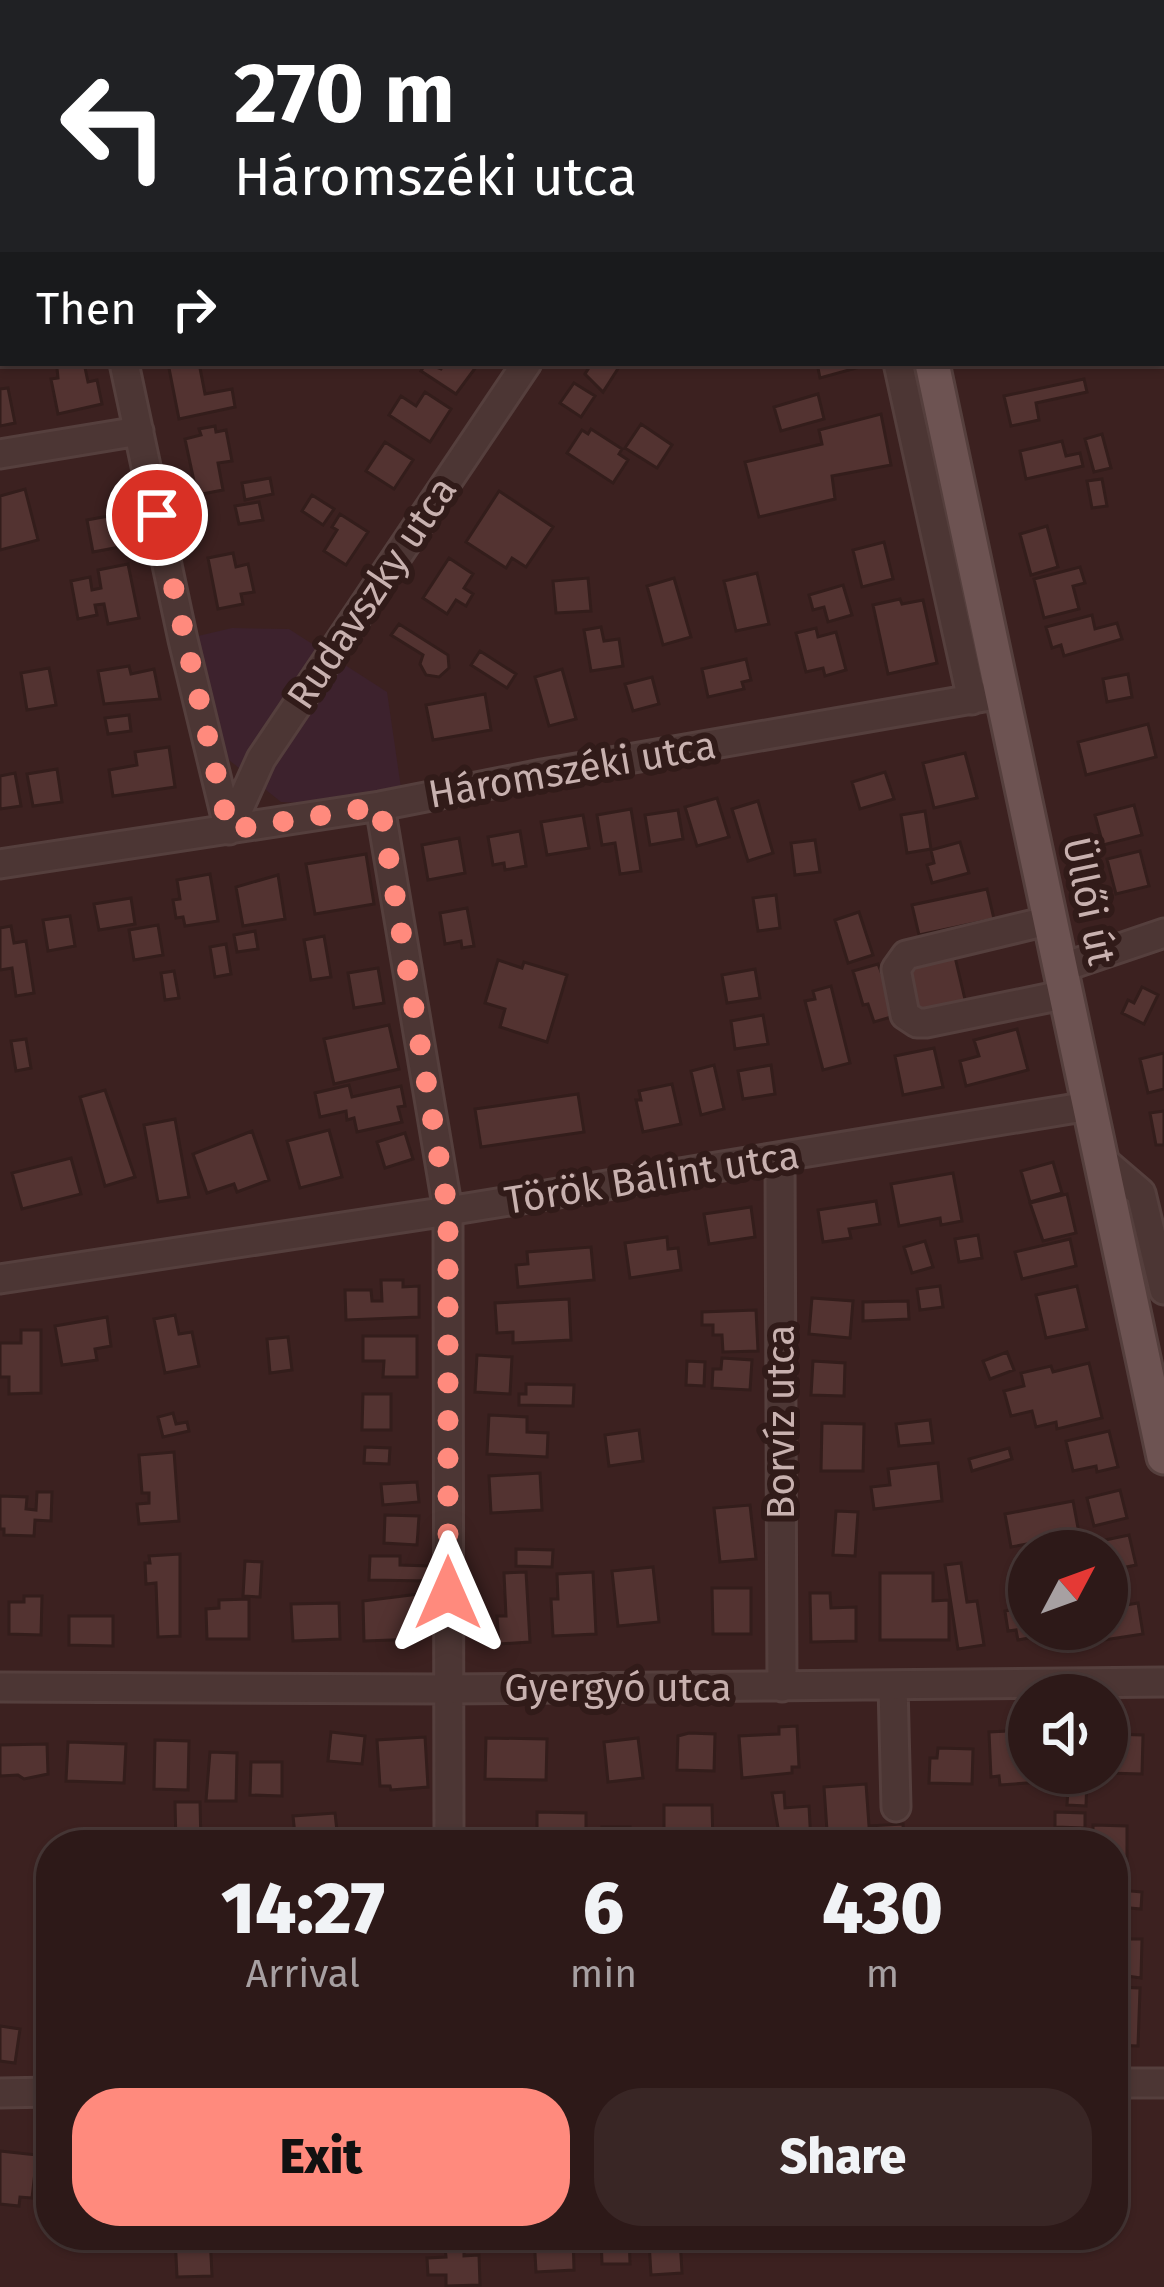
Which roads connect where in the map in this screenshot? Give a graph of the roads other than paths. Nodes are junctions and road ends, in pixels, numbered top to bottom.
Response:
1 (125, 366) edge
2 (525, 366) edge
3 (899, 366) edge
4 (932, 366) edge
5 (139, 431) junction
6 (0, 454) edge
7 (987, 697) junction
8 (380, 806) junction
9 (229, 830) junction
10 (0, 864) edge
11 (1051, 920) junction
12 (1164, 933) edge
13 (1064, 981) junction
14 (1089, 1106) junction
15 (1099, 1157) junction
16 (780, 1158) junction
17 (448, 1211) junction
18 (1159, 1245) edge
19 (0, 1279) edge
20 (1164, 1290) edge
21 (1162, 1437) edge
22 (1164, 1682) edge
23 (893, 1685) junction
24 (0, 1687) edge
25 (782, 1687) junction
26 (448, 1689) junction
27 (896, 1807) dead end
28 (449, 1830) edge
29 (1128, 2083) edge
30 (1164, 2083) edge
31 (36, 2092) edge
32 (0, 2093) edge

1 - 5 street
2 - 9 street, Rudavszky utca
3 - 7 street
4 - 7 main road, Üllői út
5 - 6 street
5 - 9 street
7 - 8 street, Háromszéki utca
7 - 11 main road, Üllői út
8 - 9 street, Háromszéki utca
8 - 17 street
9 - 10 street, Háromszéki utca
11 - 13 main road, Üllői út
11 - 13 street
12 - 13 street
13 - 14 main road, Üllői út
14 - 15 main road, Üllői út
14 - 16 street, Török Bálint utca
15 - 18 street
15 - 21 main road, Üllői út
16 - 17 street, Török Bálint utca
16 - 25 street, Borvíz utca
17 - 19 street, Török Bálint utca
17 - 26 street
18 - 20 street
22 - 23 street, Gyergyó utca
23 - 25 street, Gyergyó utca
23 - 27 street
24 - 26 street, Gyergyó utca
25 - 26 street, Gyergyó utca
26 - 28 street
29 - 30 street
31 - 32 street

